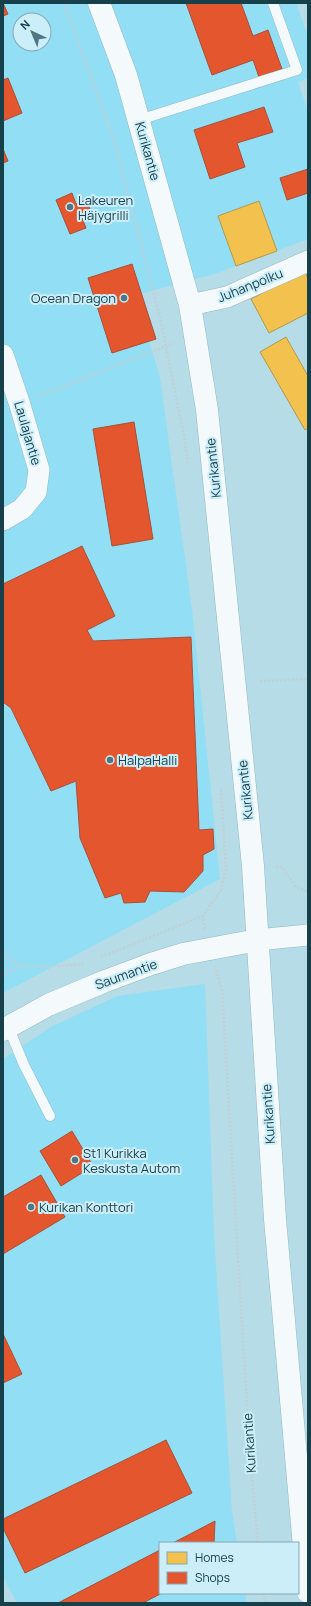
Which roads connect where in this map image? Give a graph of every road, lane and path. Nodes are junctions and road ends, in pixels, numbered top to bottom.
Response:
1 (64, 3) edge
2 (99, 3) edge
3 (273, 3) edge
4 (139, 120) junction
5 (308, 261) edge
6 (190, 305) junction
7 (166, 346) junction
8 (3, 355) edge
9 (19, 402) junction
10 (188, 465) dead end
11 (3, 520) edge
12 (308, 679) edge
13 (260, 681) dead end
14 (220, 780) dead end
15 (203, 916) junction
16 (308, 935) edge
17 (257, 940) junction
18 (209, 949) junction
19 (3, 951) edge
20 (98, 958) dead end
21 (91, 961) dead end
22 (20, 966) junction
23 (3, 975) edge
24 (4, 1024) edge
25 (50, 1116) dead end
26 (258, 1542) edge
27 (308, 1592) edge

1 - 7 path, Kurikantie
2 - 4 main road, Kurikantie
3 - 4 lane
4 - 6 main road, Kurikantie
5 - 6 street, Juhanpolku
6 - 17 main road, Kurikantie
7 - 9 path
7 - 10 path, Kurikantie
8 - 9 street, Laulajantie
9 - 11 street, Laulajantie
12 - 13 path
14 - 15 path, Kurikantie
15 - 18 path, Kurikantie
15 - 20 path
16 - 17 street
17 - 18 main road, Saumantie
17 - 27 main road, Kurikantie
18 - 24 main road, Saumantie
18 - 26 path, Kurikantie
19 - 22 path
21 - 22 path
22 - 23 path
24 - 25 lane

